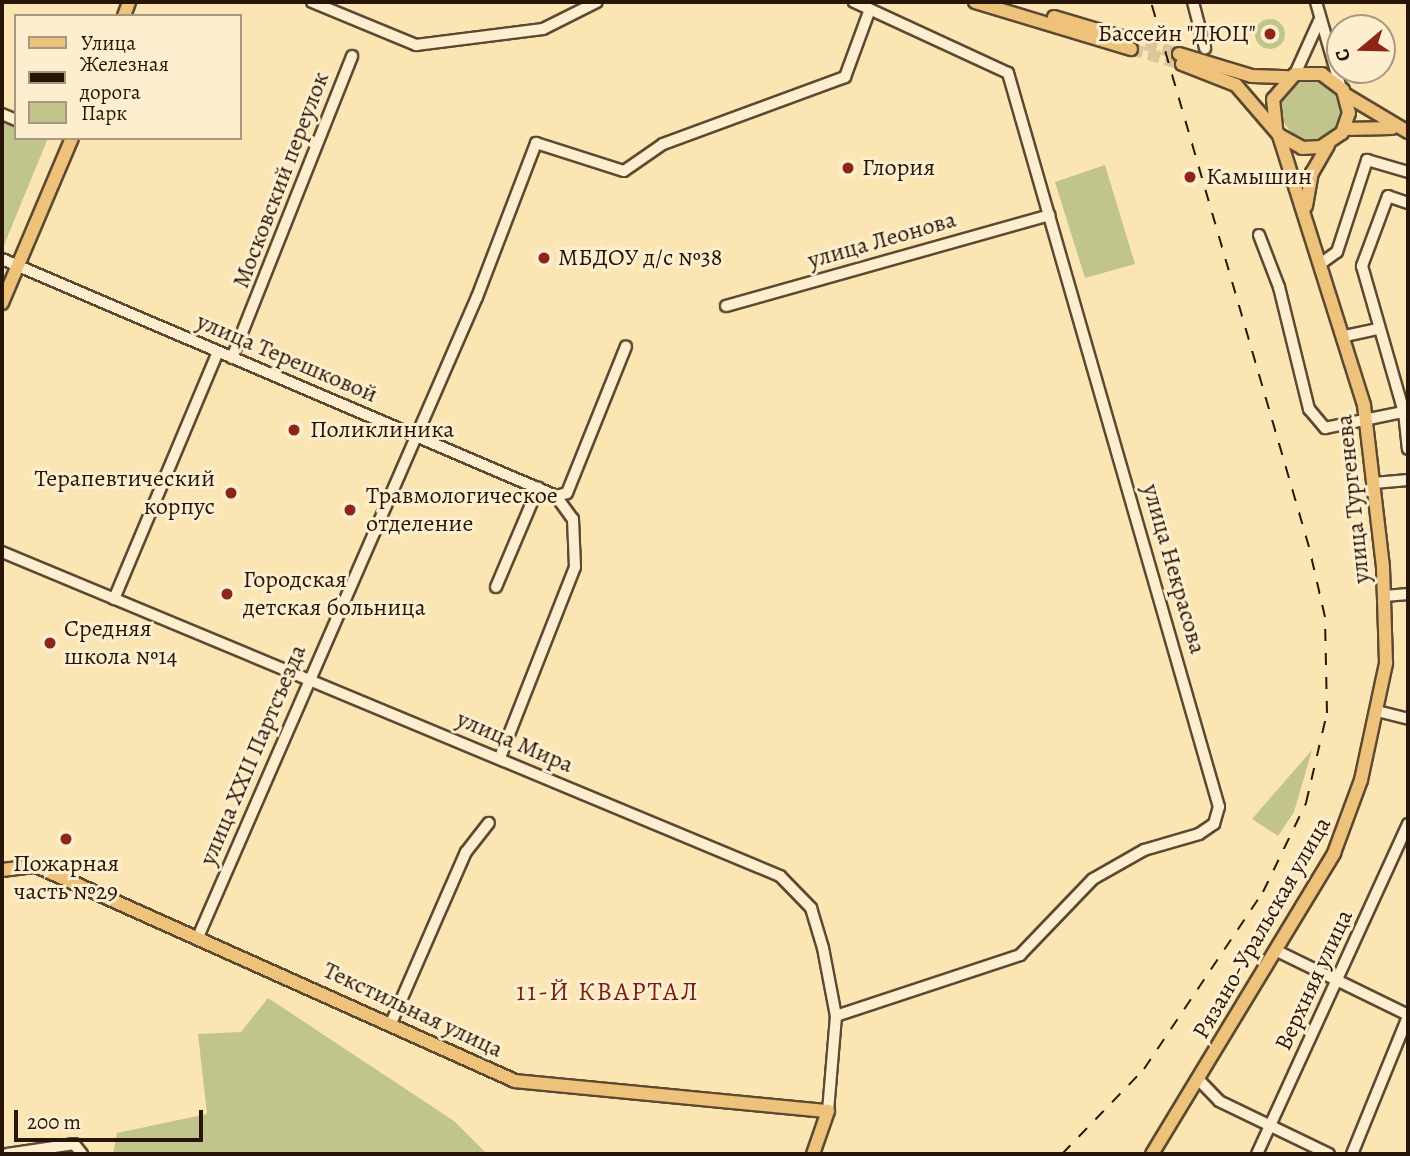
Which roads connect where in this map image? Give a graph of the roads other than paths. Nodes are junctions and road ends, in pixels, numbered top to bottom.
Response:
1 (312, 2) edge
2 (597, 2) edge
3 (853, 2) edge
4 (975, 2) edge
5 (1003, 2) edge
6 (1193, 2) edge
7 (1316, 2) edge
8 (870, 9) junction
9 (1320, 17) junction
10 (1205, 48) dead end
11 (352, 56) dead end
12 (1293, 76) junction
13 (1343, 90) junction
14 (1344, 129) junction
15 (1404, 130) edge
16 (1278, 132) junction
17 (67, 140) edge
18 (1328, 145) junction
19 (1408, 172) edge
20 (1408, 203) edge
21 (1306, 206) junction
22 (1049, 215) junction
23 (1259, 234) dead end
24 (2, 259) edge
25 (1323, 262) junction
26 (17, 266) junction
27 (2, 303) edge
28 (726, 306) dead end
29 (1379, 329) junction
30 (1345, 336) junction
31 (626, 346) dead end
32 (218, 352) junction
33 (232, 358) junction
34 (1406, 411) edge
35 (1367, 416) junction
36 (414, 435) junction
37 (1408, 449) edge
38 (1408, 480) edge
39 (1374, 483) junction
40 (538, 488) junction
41 (556, 496) junction
42 (2, 552) edge
43 (496, 587) dead end
44 (1408, 594) edge
45 (1385, 596) junction
46 (114, 599) junction
47 (308, 680) junction
48 (1377, 711) junction
49 (1408, 719) edge
50 (500, 757) junction
51 (489, 823) dead end
52 (1408, 824) edge
53 (1404, 847) edge
54 (2, 870) edge
55 (198, 937) junction
56 (1277, 951) junction
57 (1337, 979) junction
58 (836, 1016) junction
59 (1408, 1016) edge
60 (392, 1021) junction
61 (1198, 1079) junction
62 (828, 1111) junction
63 (1271, 1125) junction
64 (7, 1154) edge
65 (82, 1154) edge
66 (813, 1154) edge
67 (1152, 1154) edge
68 (1257, 1154) edge
69 (1329, 1154) edge
70 (1352, 1154) edge

1 - 2 street
3 - 8 street, улица Некрасова
4 - 5 main road
6 - 10 street
7 - 9 street
8 - 22 street, улица Некрасова
8 - 36 street, улица XXII Партсъезда
9 - 12 street
9 - 13 street
11 - 33 street, Московский переулок
12 - 13 main road
12 - 16 main road
12 - 16 main road
13 - 14 main road
13 - 15 main road
14 - 15 main road
14 - 18 main road
16 - 18 main road
16 - 21 main road, улица Тургенева
17 - 26 main road
18 - 21 main road
19 - 25 street
20 - 29 street
21 - 25 main road, улица Тургенева
22 - 28 street, улица Леонова
22 - 58 street, улица Некрасова
23 - 35 street
24 - 26 street, улица Терешковой
25 - 30 main road, улица Тургенева
26 - 27 main road
26 - 32 street, улица Терешковой
29 - 30 street
29 - 34 street
30 - 35 main road, улица Тургенева
31 - 41 street
32 - 33 street, улица Терешковой
32 - 46 street
33 - 36 street, улица Терешковой
34 - 35 street
34 - 37 street
35 - 39 main road, улица Тургенева
36 - 40 street, улица Терешковой
36 - 47 street, улица XXII Партсъезда
38 - 39 street
39 - 45 main road, улица Тургенева
40 - 41 street, улица Терешковой
40 - 43 street
41 - 50 street
42 - 46 street, улица Мира
44 - 45 street
45 - 48 main road, улица Тургенева
46 - 47 street, улица Мира
47 - 50 street, улица Мира
47 - 55 street, улица XXII Партсъезда
48 - 49 street
48 - 56 main road, Рязано-Уральская улица
50 - 58 street, улица Мира
51 - 60 street
52 - 53 street, Верхняя улица
53 - 57 street, Верхняя улица
54 - 55 main road, Текстильная улица
55 - 60 main road, Текстильная улица
56 - 57 street
56 - 61 main road, Рязано-Уральская улица
57 - 59 street
57 - 63 street, Верхняя улица
58 - 62 street, улица Мира
59 - 70 street
60 - 62 main road, Текстильная улица
61 - 63 street
61 - 67 main road, Рязано-Уральская улица
62 - 66 main road
63 - 68 street, Верхняя улица
63 - 69 street
64 - 65 street

